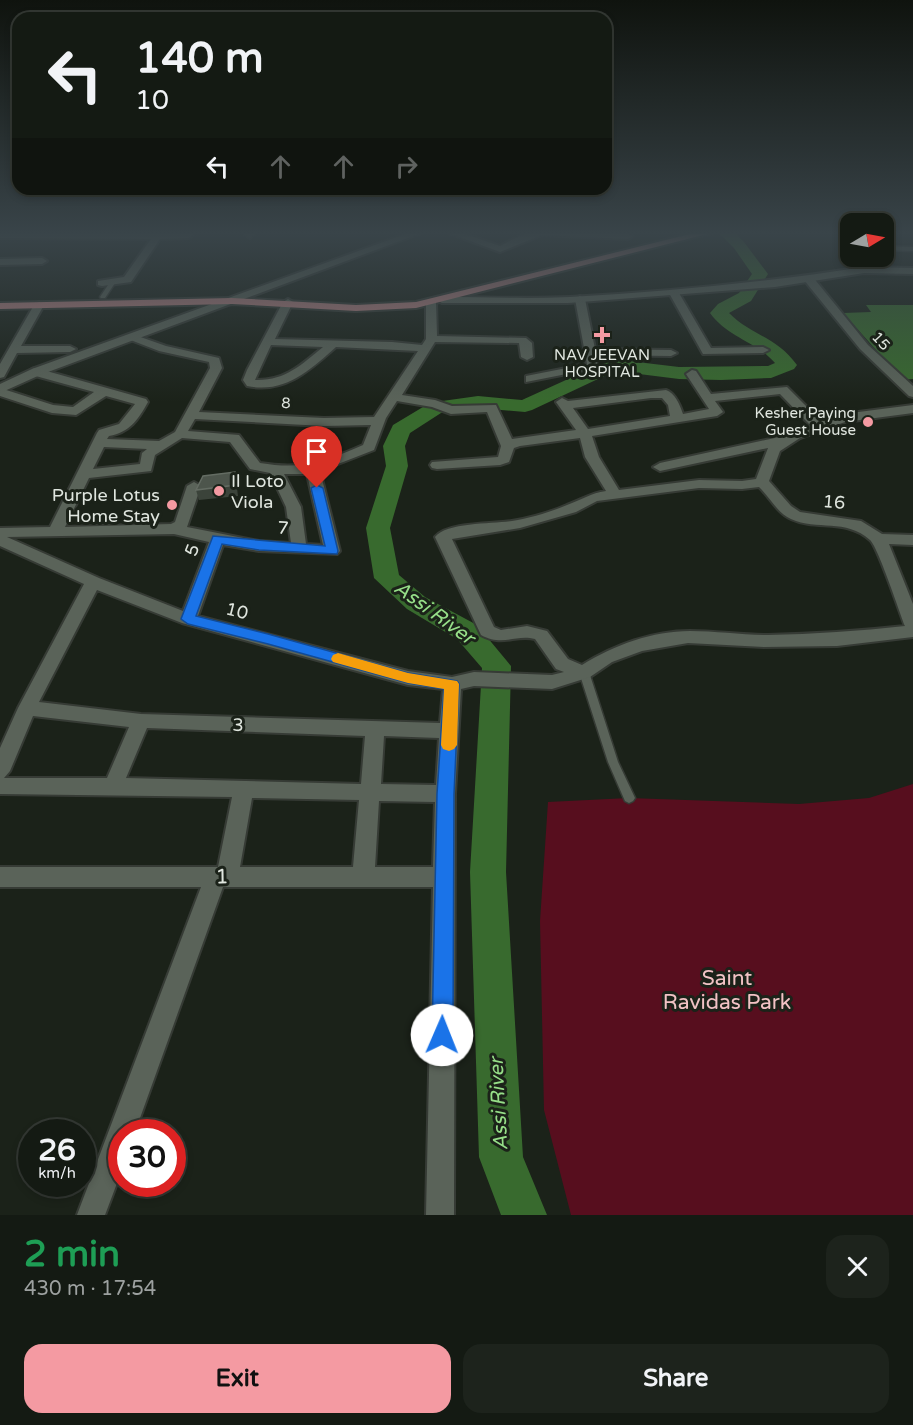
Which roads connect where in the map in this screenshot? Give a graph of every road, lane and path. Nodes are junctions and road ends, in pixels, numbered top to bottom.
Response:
1 (106, 289) edge
2 (263, 289) edge
3 (457, 289) edge
4 (475, 289) edge
5 (717, 289) edge
6 (816, 289) edge
7 (674, 293) junction
8 (245, 295) junction
9 (104, 297) junction
10 (580, 299) junction
11 (0, 300) edge
12 (232, 300) junction
13 (436, 301) junction
14 (288, 302) junction
15 (39, 305) junction
16 (0, 306) edge
17 (132, 337) junction
18 (269, 342) junction
19 (333, 344) junction
20 (429, 344) junction
21 (70, 349) dead end
22 (14, 350) junction
23 (763, 350) dead end
24 (591, 352) junction
25 (671, 353) dead end
26 (527, 357) dead end
27 (36, 372) junction
28 (0, 374) edge
29 (692, 374) dead end
30 (530, 379) dead end
31 (0, 390) edge
32 (104, 392) junction
33 (913, 393) edge
34 (394, 397) junction
35 (707, 398) junction
36 (913, 409) edge
37 (190, 415) junction
38 (678, 420) junction
39 (380, 422) junction
40 (820, 428) junction
41 (180, 434) junction
42 (585, 434) junction
43 (786, 440) junction
44 (98, 443) junction
45 (162, 445) junction
46 (508, 447) junction
47 (436, 465) dead end
48 (660, 467) dead end
49 (313, 470) junction
50 (276, 471) junction
51 (84, 474) junction
52 (762, 482) junction
53 (194, 486) dead end
54 (615, 494) junction
55 (174, 529) junction
56 (56, 531) junction
57 (0, 533) edge
58 (218, 539) junction
59 (879, 539) junction
60 (0, 540) edge
61 (913, 540) edge
62 (299, 548) junction
63 (93, 582) junction
64 (188, 619) junction
65 (913, 625) edge
66 (913, 631) edge
67 (584, 672) junction
68 (463, 682) junction
69 (27, 708) junction
70 (141, 721) junction
71 (375, 729) junction
72 (450, 731) junction
73 (0, 771) edge
74 (0, 786) edge
75 (113, 786) junction
76 (244, 789) junction
77 (368, 792) junction
78 (445, 794) junction
79 (629, 798) dead end
80 (363, 876) junction
81 (0, 877) edge
82 (221, 877) junction
83 (445, 877) junction
84 (91, 1215) edge
85 (440, 1215) edge

1 - 9 lane
2 - 8 street
3 - 8 main road
4 - 13 main road
5 - 7 street
6 - 33 street, 15
7 - 10 street
7 - 23 street
8 - 9 main road
8 - 12 street
9 - 11 main road
10 - 13 street
10 - 24 street
12 - 14 main road
12 - 15 main road
12 - 17 street
13 - 14 main road
13 - 20 street
14 - 18 street
15 - 16 main road
15 - 22 street
17 - 27 street
17 - 37 street
18 - 19 street
18 - 19 street
19 - 20 street
20 - 26 street
20 - 34 street
21 - 22 street
22 - 28 street
24 - 25 street
24 - 30 street
27 - 31 street
27 - 32 street
29 - 35 street
31 - 32 street
32 - 44 street
34 - 39 street
34 - 46 street
35 - 38 street
35 - 40 street
36 - 40 street
37 - 39 street, 8
37 - 41 street
38 - 42 street
38 - 42 street
39 - 49 street
40 - 43 street
41 - 45 street
41 - 50 street
42 - 46 street
42 - 54 street
43 - 48 street
43 - 52 street
44 - 45 street
44 - 51 street
45 - 51 street
46 - 47 street
49 - 50 street
49 - 62 street
50 - 62 street, 7
51 - 56 street
52 - 54 street
52 - 59 street, 16
53 - 55 street
54 - 67 street
55 - 56 street, 5
55 - 58 street, 5
56 - 57 street, 5
58 - 62 street, 7
58 - 64 street, 5
59 - 61 street, 16
59 - 65 street
60 - 63 street, 10
63 - 64 street, 10
63 - 69 street
64 - 68 street, 10
66 - 67 street, 10
67 - 68 street, 10
67 - 79 lane
68 - 72 street
69 - 70 street, 3
69 - 73 street
70 - 71 street, 3
70 - 75 street
71 - 72 street, 3
71 - 77 street
72 - 78 street
74 - 75 street
75 - 76 street
76 - 77 street
76 - 82 street
77 - 78 street
77 - 80 street
78 - 83 street
80 - 82 street, 1
80 - 83 street, 1
81 - 82 street, 1
82 - 84 street
83 - 85 street

